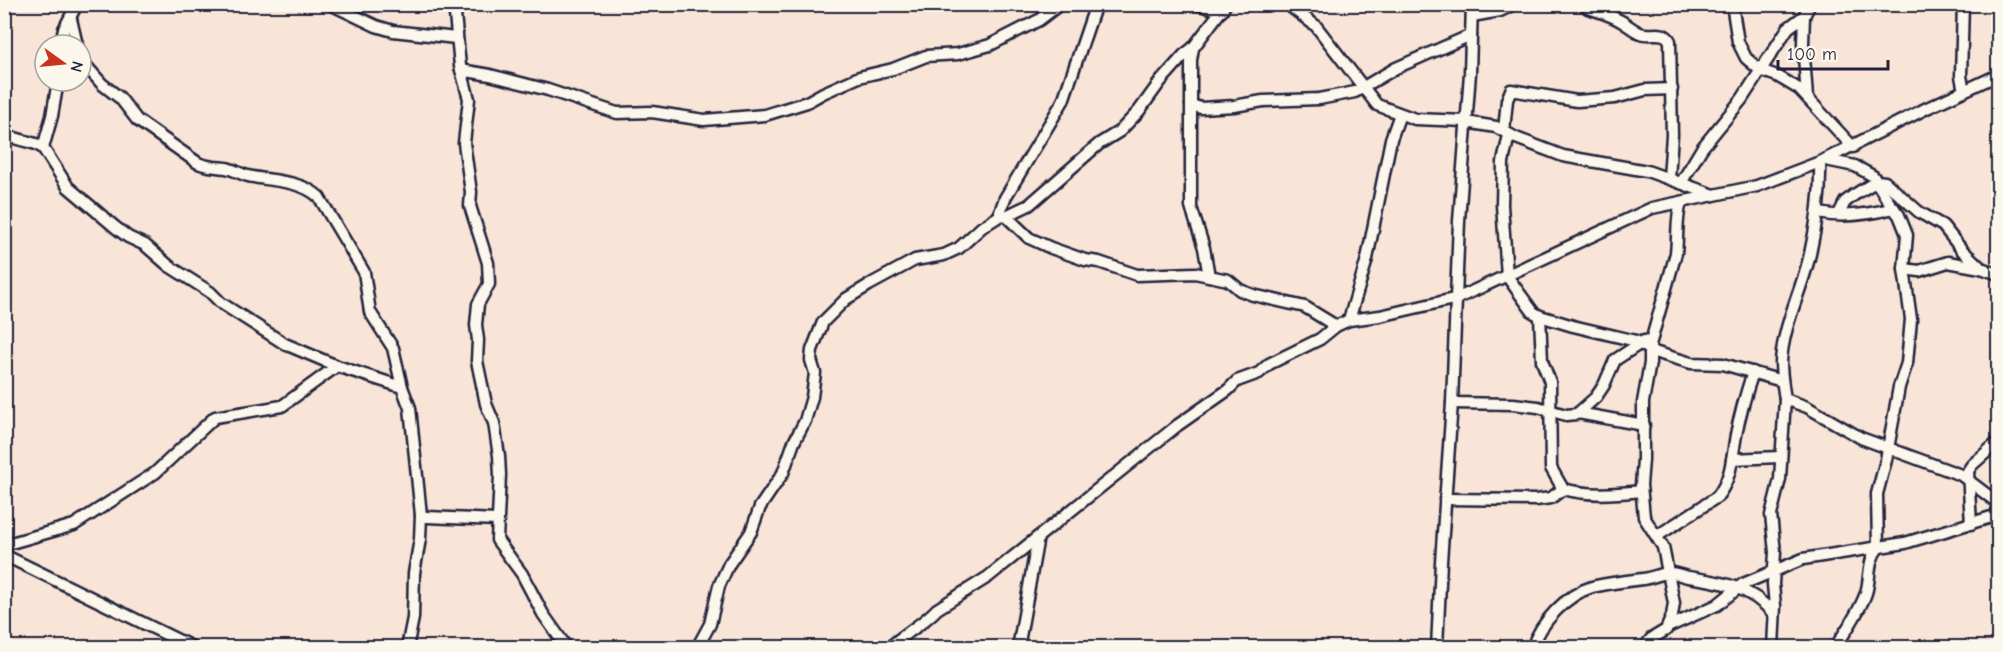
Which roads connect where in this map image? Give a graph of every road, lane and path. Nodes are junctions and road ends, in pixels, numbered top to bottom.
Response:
1 (77, 4) edge
2 (330, 4) edge
3 (1060, 4) edge
4 (1096, 4) edge
5 (1196, 4) edge
6 (1287, 4) edge
7 (1472, 4) edge
8 (1585, 4) edge
9 (1732, 4) edge
10 (1810, 4) edge
11 (1964, 4) edge
12 (1511, 5) edge
13 (452, 6) edge
14 (1224, 8) edge
15 (1472, 16) junction
16 (1804, 16) junction
17 (71, 19) junction
18 (63, 33) edge
19 (74, 33) edge
20 (1471, 35) junction
21 (456, 38) junction
22 (1193, 48) junction
23 (462, 70) junction
24 (1760, 70) junction
25 (93, 74) edge
26 (1998, 75) edge
27 (1362, 87) junction
28 (1672, 89) junction
29 (1964, 90) junction
30 (56, 93) edge
31 (1807, 97) junction
32 (1195, 109) junction
33 (1400, 114) junction
34 (1466, 122) junction
35 (1507, 132) junction
36 (4, 135) edge
37 (1853, 147) junction
38 (43, 148) junction
39 (1823, 161) junction
40 (1669, 178) junction
41 (1877, 181) junction
42 (1681, 183) junction
43 (1714, 195) junction
44 (1681, 202) junction
45 (1894, 208) junction
46 (1819, 213) junction
47 (1839, 214) junction
48 (1004, 215) junction
49 (1981, 268) junction
50 (1904, 269) junction
51 (1998, 274) edge
52 (1209, 276) junction
53 (1506, 276) junction
54 (1458, 298) junction
55 (1540, 316) junction
56 (1349, 320) junction
57 (1336, 326) junction
58 (1652, 335) junction
59 (1640, 344) junction
60 (1651, 350) junction
61 (337, 366) junction
62 (1753, 372) junction
63 (1782, 381) junction
64 (402, 387) junction
65 (1785, 399) junction
66 (1452, 403) junction
67 (1549, 411) junction
68 (1578, 413) junction
69 (1644, 425) junction
70 (1998, 442) edge
71 (1888, 448) junction
72 (1780, 457) junction
73 (1732, 459) junction
74 (1968, 479) junction
75 (1563, 489) junction
76 (1641, 491) junction
77 (1445, 499) junction
78 (1998, 503) edge
79 (421, 515) junction
80 (1998, 515) edge
81 (497, 520) junction
82 (1971, 524) junction
83 (1657, 536) junction
84 (1038, 537) junction
85 (4, 545) edge
86 (1878, 548) junction
87 (4, 555) edge
88 (1774, 571) junction
89 (1669, 573) junction
90 (1736, 588) junction
91 (1774, 614) junction
92 (1668, 627) junction
93 (1642, 646) edge
94 (194, 648) edge
95 (407, 648) edge
96 (567, 648) edge
97 (697, 648) edge
98 (889, 648) edge
99 (1018, 648) edge
100 (1437, 648) edge
101 (1532, 648) edge
102 (1773, 648) edge
103 (1835, 648) edge

1 - 17 street
2 - 21 street
3 - 23 street
4 - 48 street
5 - 14 street
6 - 27 street
7 - 15 street
8 - 28 street
9 - 24 street
10 - 16 street
11 - 29 street
12 - 15 street
13 - 21 street
14 - 22 street
15 - 20 street
16 - 24 street
16 - 31 street
17 - 18 street
17 - 19 street
20 - 27 street
20 - 34 street
21 - 23 street
22 - 32 street
22 - 48 street
23 - 81 street
24 - 31 street
24 - 42 street
25 - 64 street
26 - 29 street
27 - 32 street
27 - 33 street
28 - 35 street
28 - 40 street
29 - 37 street
30 - 38 street
31 - 37 street
32 - 52 street
33 - 34 street
33 - 56 street
34 - 35 street
34 - 54 street
35 - 40 street
35 - 53 street
36 - 38 street
37 - 39 street
38 - 61 street
39 - 41 street
39 - 43 street
39 - 46 street
40 - 42 street
41 - 45 street
41 - 47 street
41 - 49 street
42 - 43 street
43 - 44 street
44 - 53 street
44 - 58 street
45 - 47 street
45 - 50 street
46 - 47 street
46 - 63 street
48 - 52 street
48 - 97 street
49 - 50 street
49 - 51 street
50 - 71 street
52 - 57 street
53 - 54 street
53 - 55 street
54 - 56 street
54 - 66 street
55 - 59 street
55 - 67 street
56 - 57 street
57 - 84 street
58 - 59 street
58 - 60 street
59 - 60 street
59 - 68 street
60 - 62 street
60 - 69 street
61 - 64 street
61 - 85 street
62 - 63 street
62 - 73 street
63 - 65 street
64 - 79 street
65 - 71 street
65 - 72 street
66 - 67 street
66 - 77 street
67 - 68 street
67 - 75 street
68 - 69 street
69 - 76 street
70 - 74 street
71 - 74 street
71 - 86 street
72 - 73 street
72 - 88 street
73 - 83 street
74 - 78 street
74 - 82 street
75 - 76 street
75 - 77 street
76 - 83 street
77 - 100 street
79 - 81 street
79 - 95 street
80 - 82 street
81 - 96 street
82 - 86 street
83 - 89 street
84 - 98 street
84 - 99 street
86 - 88 street
86 - 103 street
87 - 94 street
88 - 90 street
88 - 91 street
89 - 90 street
89 - 92 street
89 - 101 street
90 - 91 street
90 - 92 street
91 - 102 street
92 - 93 street

